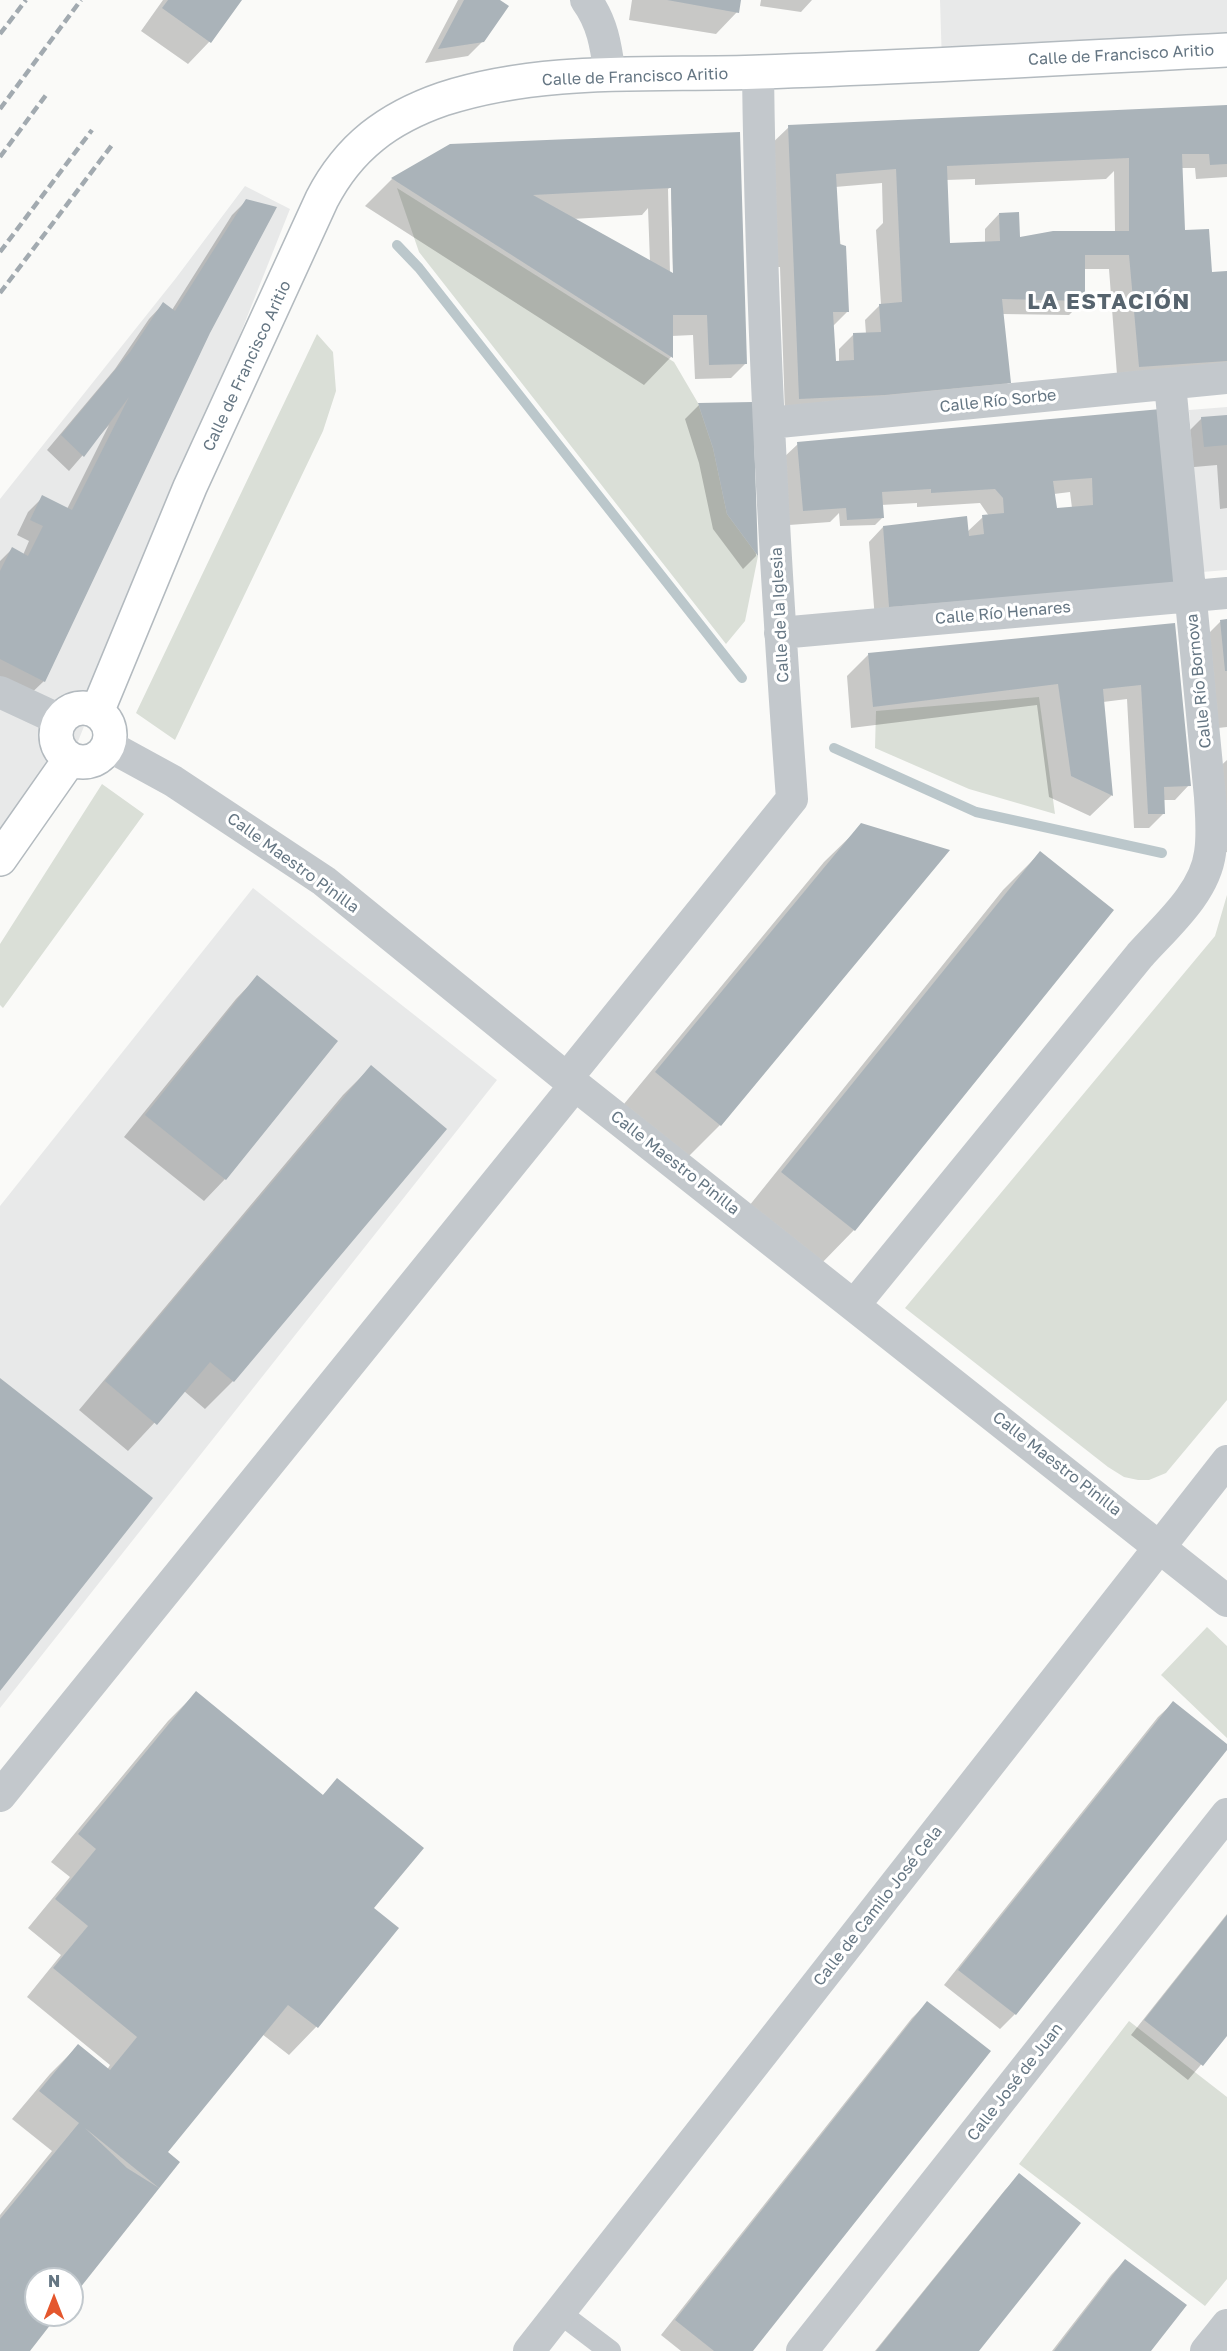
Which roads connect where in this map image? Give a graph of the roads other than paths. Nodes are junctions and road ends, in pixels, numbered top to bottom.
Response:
1 (595, 4) edge
2 (1227, 50) edge
3 (758, 72) junction
4 (610, 75) junction
5 (1227, 378) edge
6 (1170, 384) junction
7 (769, 423) junction
8 (1227, 592) edge
9 (1190, 596) junction
10 (780, 633) junction
11 (0, 692) edge
12 (97, 712) junction
13 (60, 720) junction
14 (109, 746) junction
15 (70, 759) junction
16 (0, 859) edge
17 (571, 1081) junction
18 (855, 1304) junction
19 (1227, 1461) edge
20 (1160, 1546) junction
21 (1227, 1601) edge
22 (0, 1796) edge
23 (1227, 1814) edge
24 (560, 2313) junction
25 (1227, 2325) edge
26 (529, 2351) edge
27 (610, 2351) edge
28 (802, 2351) edge
29 (1206, 2351) edge

1 - 4 street
2 - 3 main road, Calle de Francisco Aritio
3 - 4 main road, Calle de Francisco Aritio
3 - 7 street, Calle de la Iglesia
4 - 12 main road, Calle de Francisco Aritio
5 - 6 street, Calle Río Sorbe
6 - 7 street, Calle Río Sorbe
6 - 9 street, Calle Río Bornova
7 - 10 street, Calle de la Iglesia
8 - 9 street, Calle Río Henares
9 - 10 street, Calle Río Henares
9 - 18 street, Calle Río Bornova
10 - 17 street, Calle de la Iglesia
11 - 13 street
12 - 13 main road
12 - 14 main road
13 - 15 main road
14 - 15 main road
14 - 17 street, Calle Maestro Pinilla
15 - 16 main road
17 - 18 street, Calle Maestro Pinilla
17 - 22 street, Calle de la Iglesia
18 - 20 street, Calle Maestro Pinilla
19 - 20 street, Calle de Camilo José Cela
20 - 21 street, Calle Maestro Pinilla
20 - 24 street, Calle de Camilo José Cela
23 - 28 street, Calle José de Juan
24 - 26 street, Calle de Camilo José Cela
24 - 27 street
25 - 29 street

